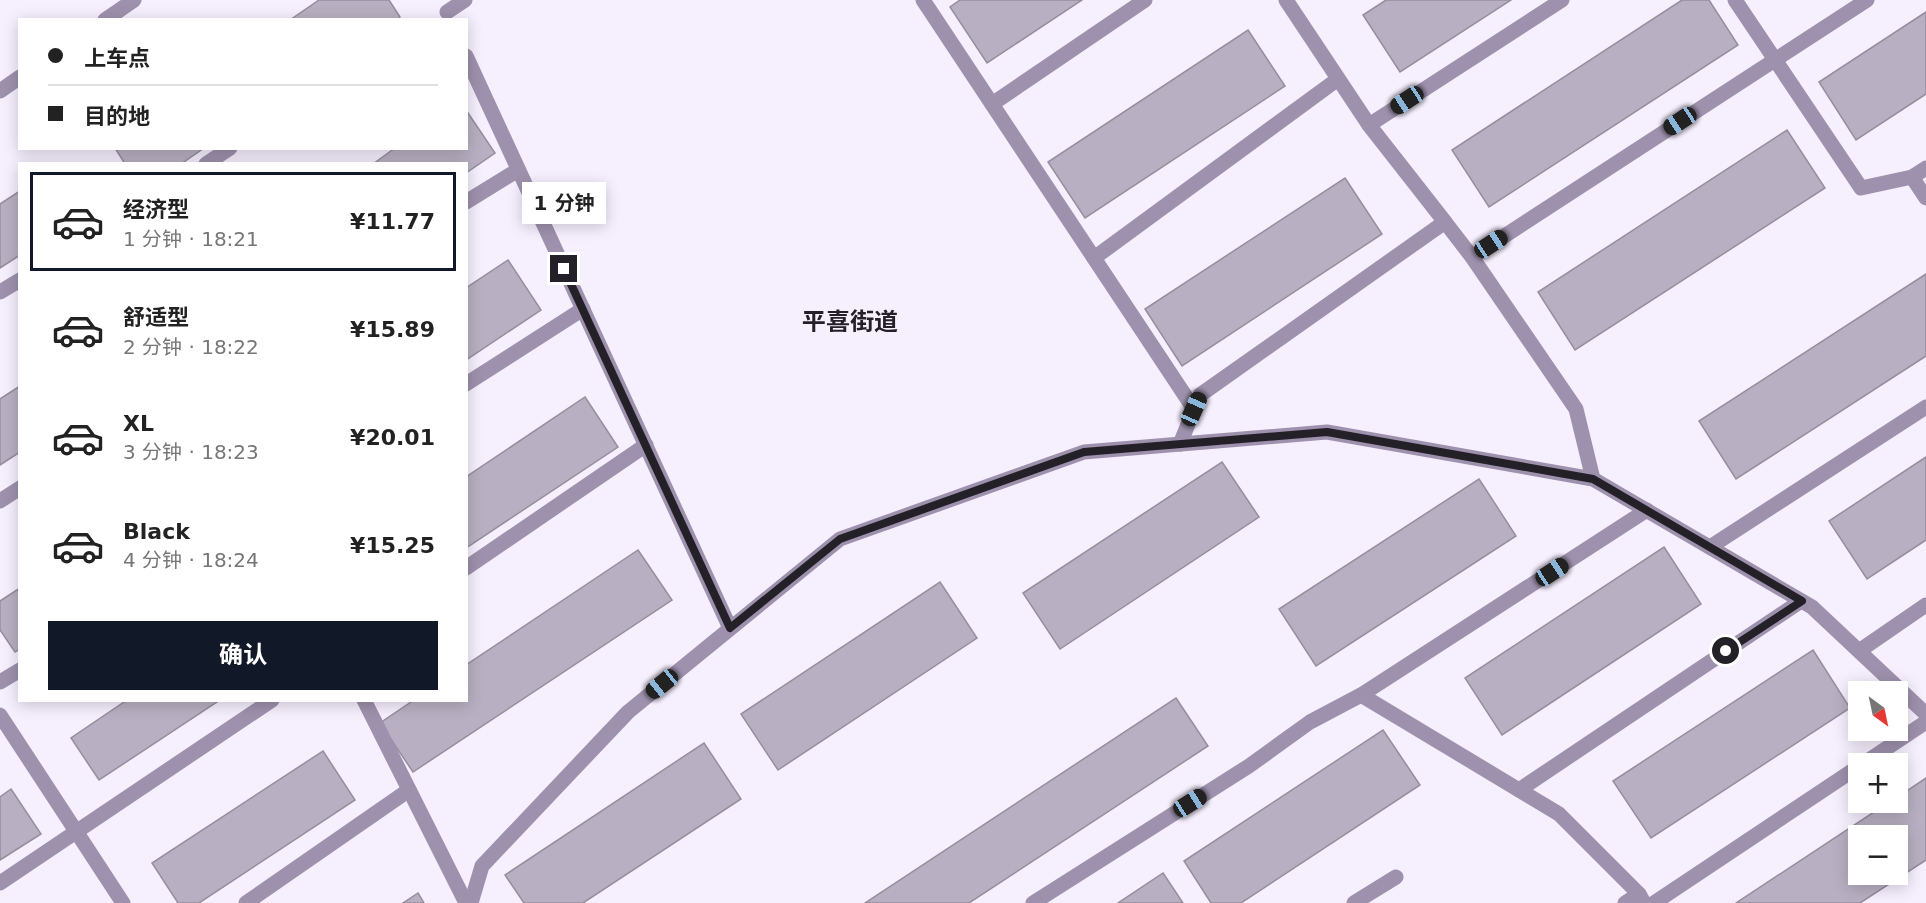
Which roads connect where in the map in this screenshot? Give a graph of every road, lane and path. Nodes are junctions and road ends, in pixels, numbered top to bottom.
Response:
1 (134, 0) edge
2 (465, 0) edge
3 (923, 0) edge
4 (1146, 0) edge
5 (1286, 0) edge
6 (1562, 0) edge
7 (1735, 0) edge
8 (1867, 0) edge
9 (444, 17) edge
10 (108, 18) edge
11 (1775, 59) junction
12 (468, 60) edge
13 (18, 78) edge
14 (1338, 79) junction
15 (0, 91) edge
16 (992, 104) junction
17 (1369, 125) junction
18 (227, 150) edge
19 (209, 162) edge
20 (1926, 168) edge
21 (518, 170) junction
22 (1912, 177) junction
23 (1926, 198) edge
24 (468, 201) edge
25 (1445, 222) junction
26 (1472, 257) junction
27 (1094, 258) junction
28 (18, 281) edge
29 (0, 292) edge
30 (583, 309) junction
31 (468, 383) edge
32 (1926, 407) edge
33 (1194, 409) junction
34 (1180, 444) junction
35 (646, 445) junction
36 (1593, 479) junction
37 (18, 489) edge
38 (0, 501) edge
39 (1647, 510) junction
40 (1710, 547) junction
41 (468, 567) edge
42 (1802, 601) junction
43 (1926, 605) edge
44 (730, 628) junction
45 (1859, 651) junction
46 (18, 671) edge
47 (0, 682) edge
48 (1361, 695) junction
49 (269, 702) edge
50 (365, 702) edge
51 (1926, 714) edge
52 (0, 716) edge
53 (1926, 722) edge
54 (1880, 753) edge
55 (1848, 774) edge
56 (409, 790) junction
57 (1519, 790) junction
58 (76, 831) junction
59 (1396, 878) dead end
60 (0, 883) edge
61 (1641, 899) edge
62 (123, 903) edge
63 (246, 903) edge
64 (466, 903) edge
65 (471, 903) edge
66 (1033, 903) edge
67 (1354, 903) edge
68 (1625, 903) edge
69 (1654, 903) edge

1 - 10 street
2 - 9 street
3 - 16 street
4 - 16 street
5 - 14 street
6 - 17 street
7 - 11 street
8 - 11 street
11 - 22 street
11 - 26 street
12 - 21 street
13 - 15 street
14 - 17 street
14 - 27 street
16 - 27 street
17 - 25 street
18 - 19 street
20 - 22 street
21 - 24 street
21 - 30 street
22 - 23 street
25 - 26 street
25 - 33 street
26 - 36 street
27 - 33 street
28 - 29 street
30 - 31 street
30 - 35 street
32 - 40 street
33 - 34 street
34 - 36 street
34 - 44 street
35 - 41 street
35 - 44 street
36 - 39 street
37 - 38 street
39 - 40 street
39 - 48 street
40 - 42 street
42 - 45 street
42 - 57 street
43 - 45 street
44 - 65 street
45 - 51 street
46 - 47 street
48 - 57 street
48 - 66 street
49 - 58 street
50 - 56 street
52 - 58 street
53 - 54 street
55 - 69 street
56 - 63 street
56 - 64 street
57 - 61 street
58 - 60 street
58 - 62 street
59 - 67 street
61 - 68 street

